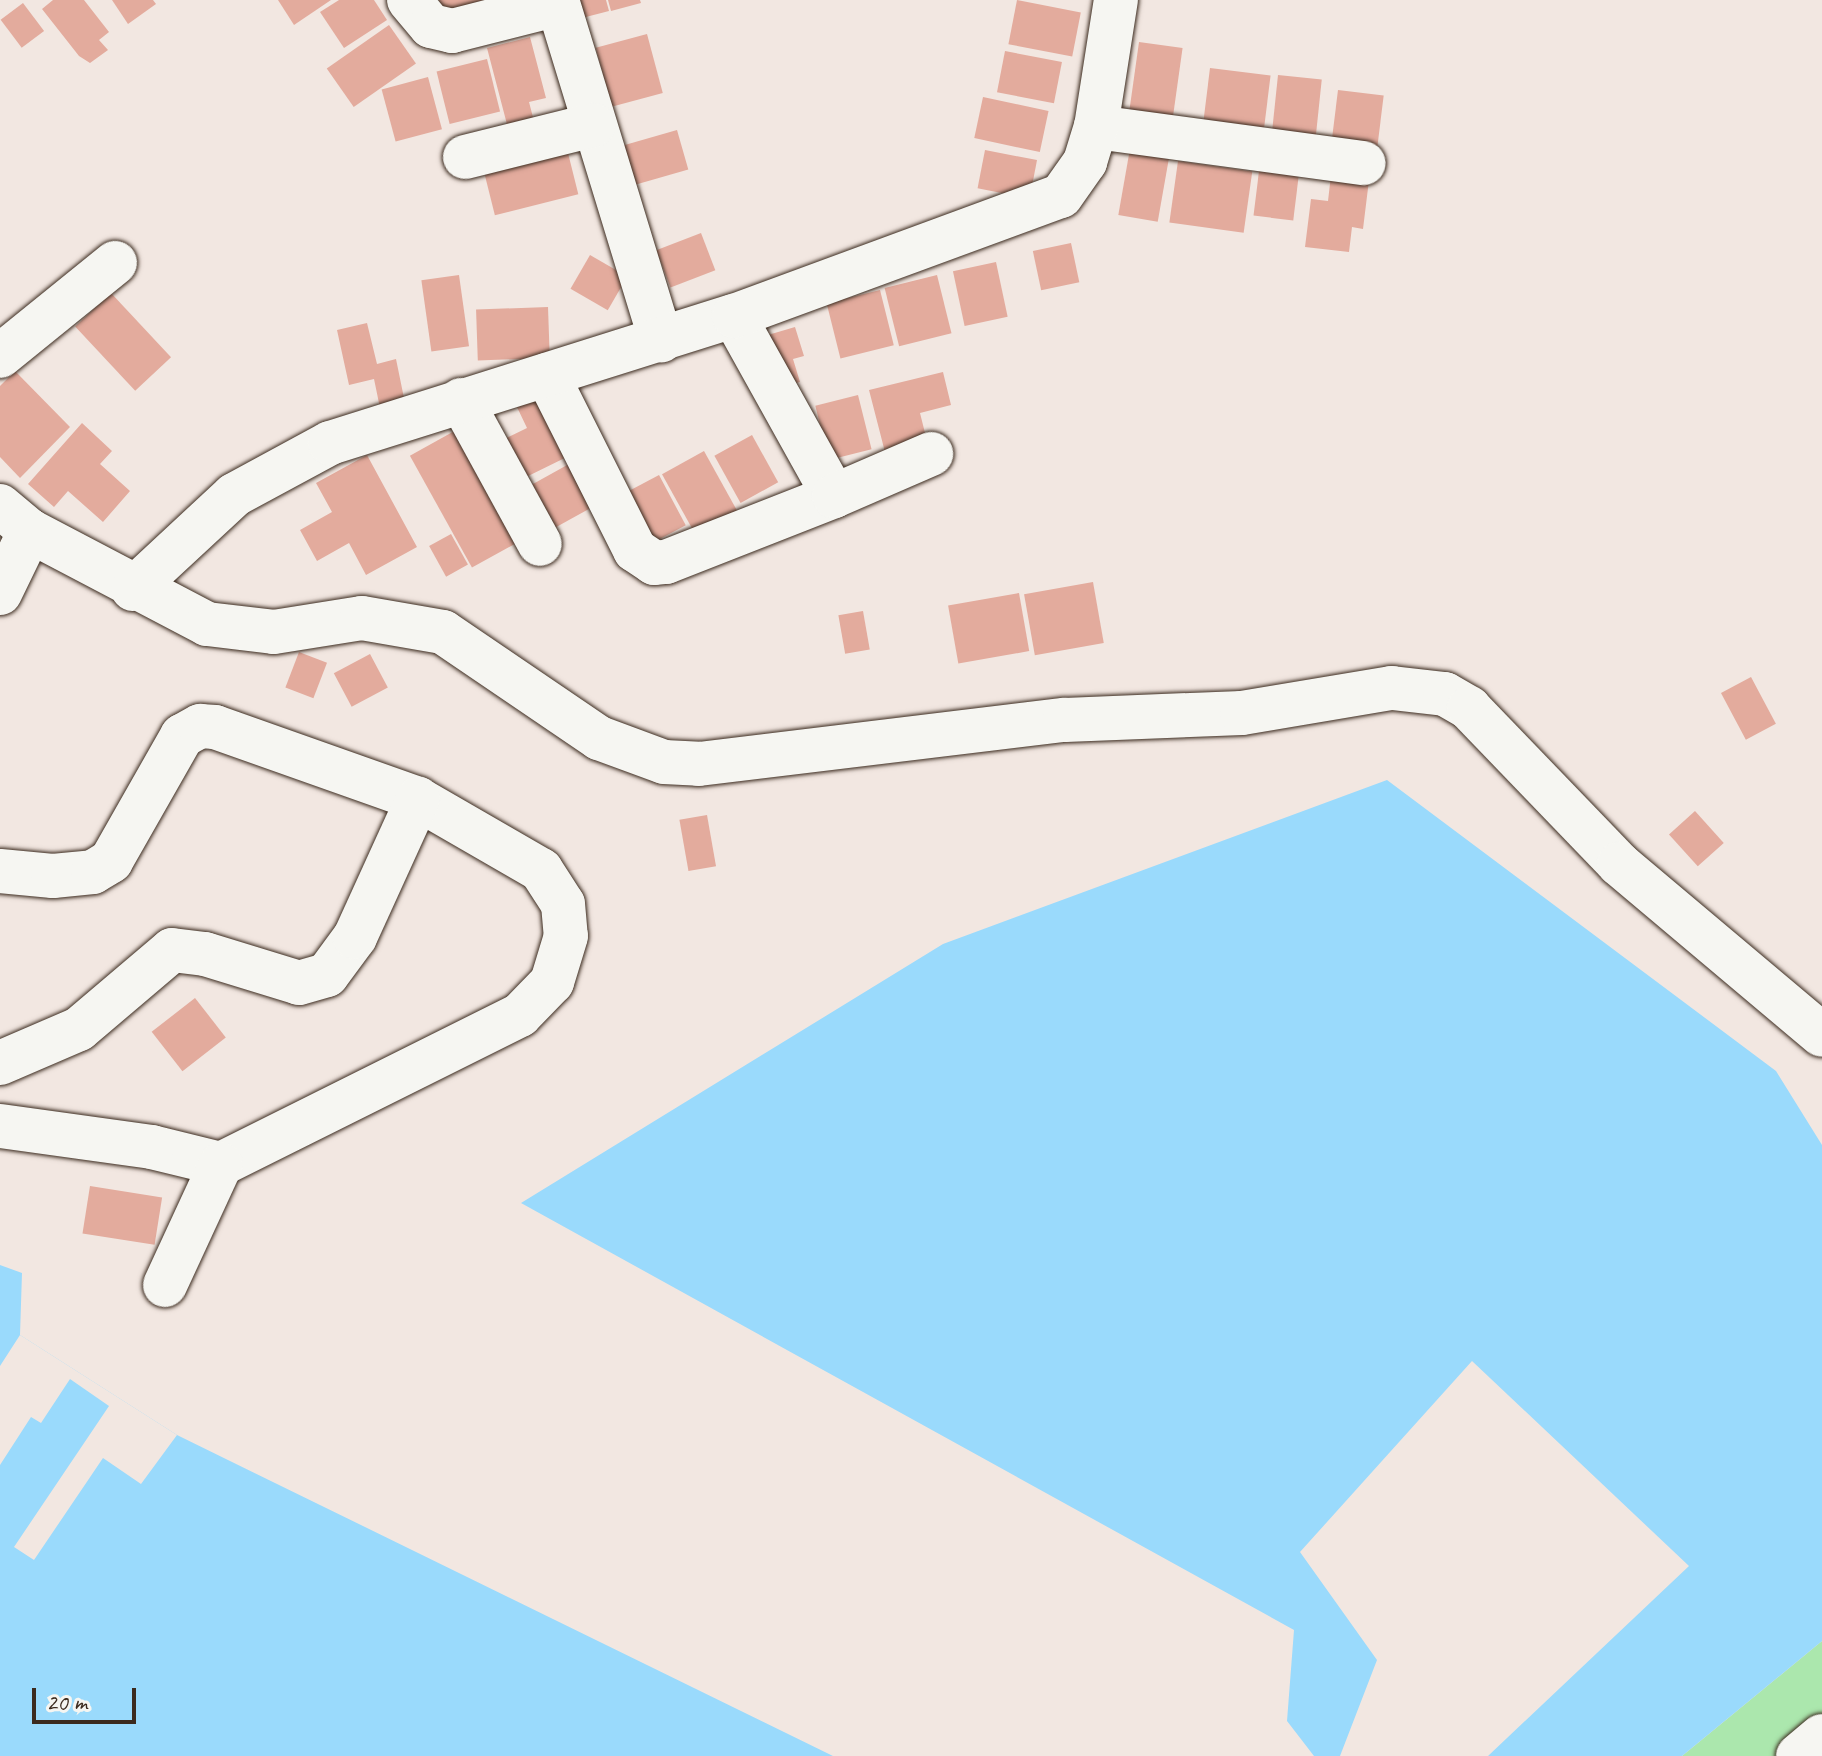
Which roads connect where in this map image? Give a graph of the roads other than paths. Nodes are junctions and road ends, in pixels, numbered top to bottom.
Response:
1 (409, 0) edge
2 (1116, 0) edge
3 (557, 2) edge
4 (593, 125) junction
5 (1096, 127) junction
6 (465, 157) dead end
7 (1364, 163) dead end
8 (115, 263) dead end
9 (734, 316) junction
10 (661, 340) junction
11 (0, 356) edge
12 (547, 375) junction
13 (461, 400) junction
14 (931, 454) dead end
15 (834, 496) junction
16 (15, 519) edge
17 (540, 544) dead end
18 (133, 589) junction
19 (0, 593) edge
20 (418, 799) junction
21 (0, 871) edge
22 (1822, 1035) edge
23 (0, 1063) edge
24 (0, 1126) edge
25 (221, 1164) junction
26 (165, 1285) dead end
27 (1822, 1736) edge
28 (1798, 1756) edge

1 - 3 street
2 - 5 street
3 - 4 street
4 - 6 street
4 - 10 street
5 - 7 street
5 - 9 street
8 - 11 street
9 - 10 street
9 - 15 street
10 - 12 street
12 - 13 street
12 - 15 street
13 - 17 street
13 - 18 street
14 - 15 street
16 - 18 street
16 - 19 street
18 - 22 street
20 - 21 street
20 - 23 street
20 - 25 street
24 - 25 street
25 - 26 street
27 - 28 street

